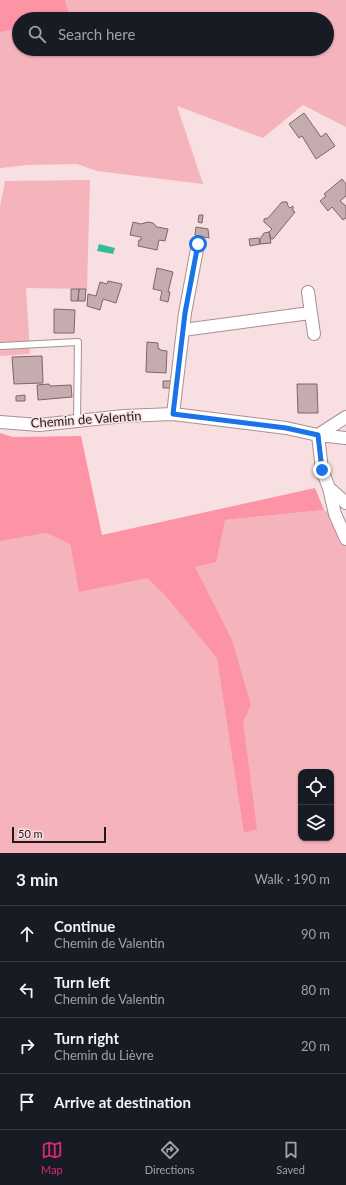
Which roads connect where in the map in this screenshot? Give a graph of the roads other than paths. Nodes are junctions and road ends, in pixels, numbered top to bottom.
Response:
1 (198, 244) dead end
2 (308, 292) dead end
3 (310, 313) junction
4 (183, 330) junction
5 (314, 334) dead end
6 (1, 346) edge
7 (173, 414) junction
8 (346, 417) edge
9 (78, 421) junction
10 (0, 422) edge
11 (318, 435) junction
12 (346, 438) edge
13 (328, 488) junction
14 (346, 503) edge
15 (346, 539) edge

1 - 4 street
2 - 3 street
3 - 4 street
3 - 5 street
4 - 7 street
6 - 9 lane
7 - 9 street, Chemin de Valentin
7 - 11 street, Chemin de Valentin
8 - 11 street
9 - 10 street, Chemin de Valentin
11 - 12 street, Chemin de Valentin
11 - 13 street
13 - 14 street
13 - 15 street

